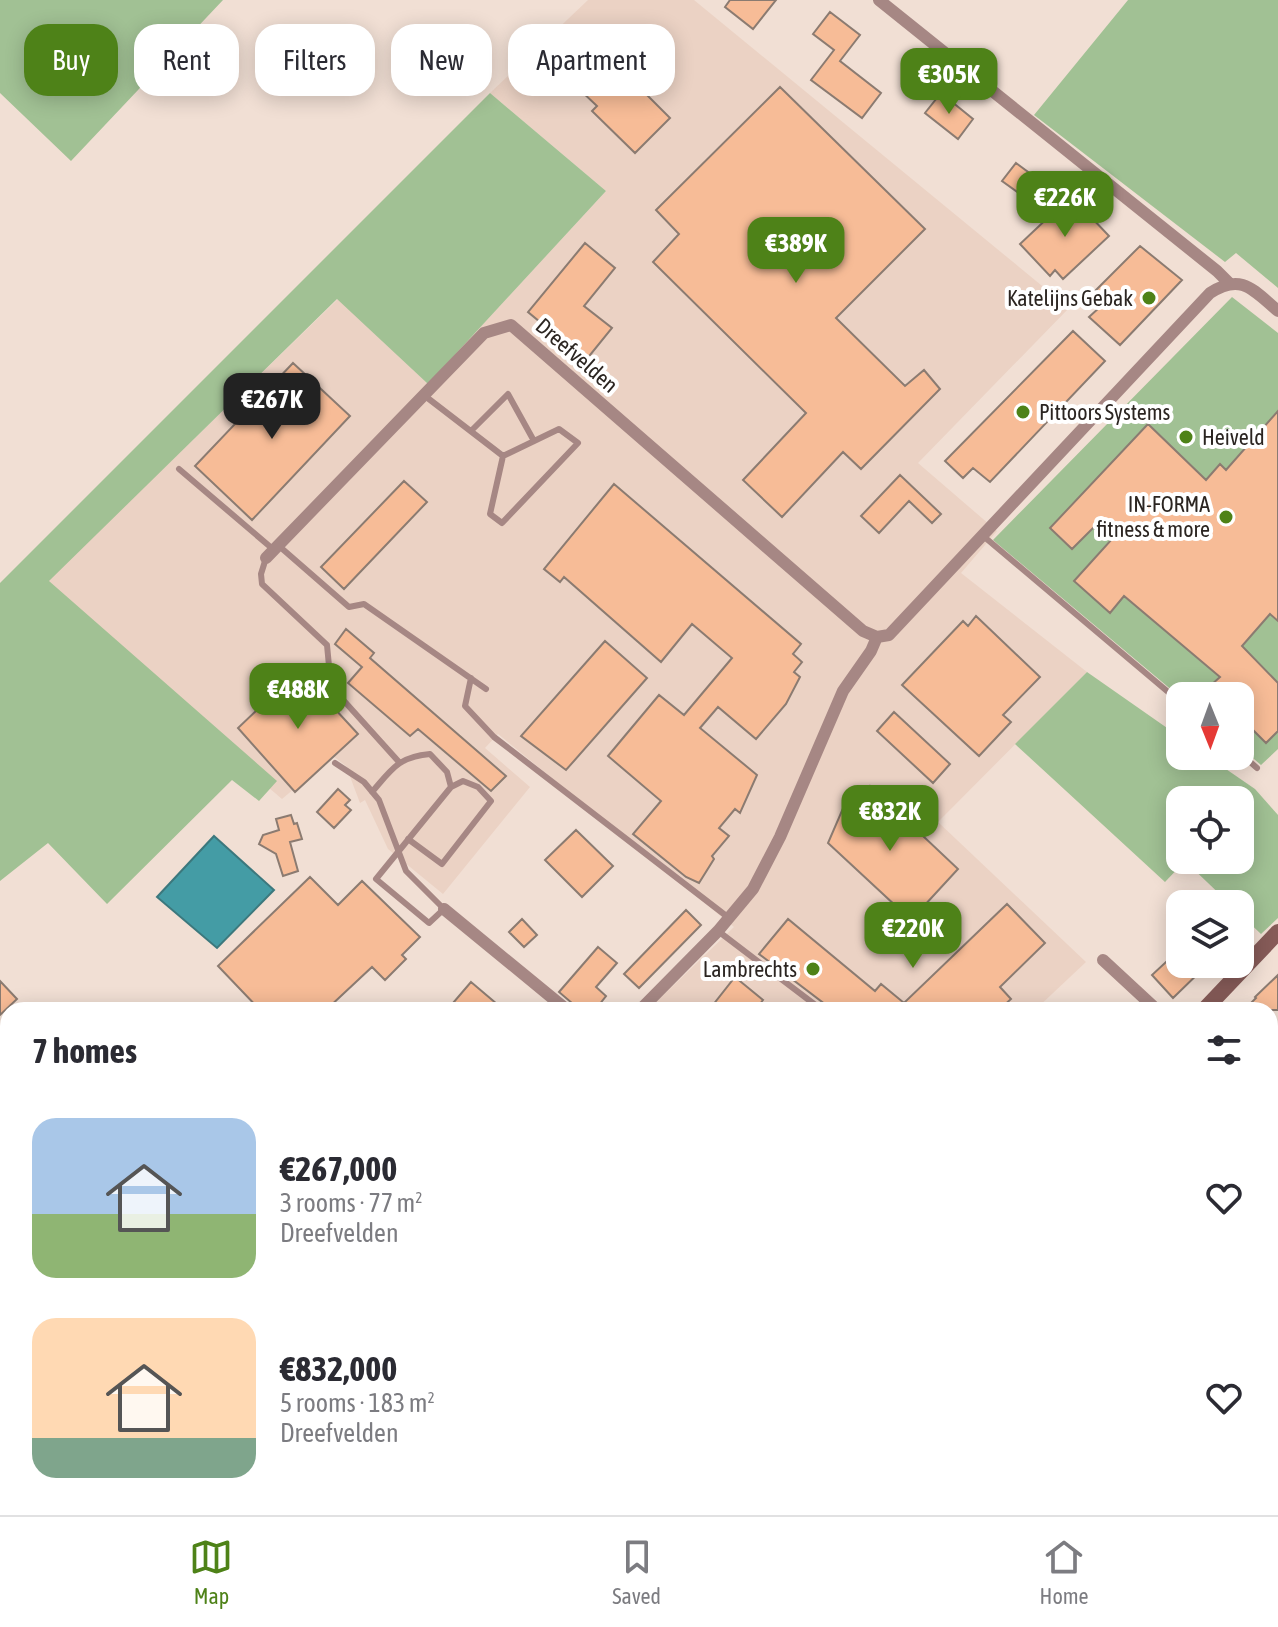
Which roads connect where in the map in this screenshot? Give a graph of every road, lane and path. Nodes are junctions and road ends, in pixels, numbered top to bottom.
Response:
1 (879, 0) edge
2 (1229, 283) junction
3 (1278, 311) edge
4 (425, 396) junction
5 (471, 431) junction
6 (534, 441) junction
7 (503, 456) junction
8 (179, 469) dead end
9 (982, 535) junction
10 (273, 552) junction
11 (877, 637) junction
12 (471, 678) junction
13 (486, 689) dead end
14 (1166, 690) edge
15 (399, 762) junction
16 (335, 763) dead end
17 (1254, 765) edge
18 (1257, 768) dead end
19 (451, 787) junction
20 (372, 792) junction
21 (408, 839) junction
22 (399, 852) junction
23 (444, 909) junction
24 (729, 918) junction
25 (718, 931) junction
26 (1278, 932) edge
27 (1103, 960) dead end
28 (557, 1002) edge
29 (648, 1002) edge
30 (811, 1002) edge
31 (1148, 1002) edge
32 (1212, 1002) edge

1 - 2 street
2 - 3 street
2 - 9 street
4 - 5 lane
4 - 10 street, Dreefvelden
4 - 11 street, Dreefvelden
5 - 6 lane
5 - 7 lane
6 - 7 lane
6 - 7 lane
8 - 10 lane
9 - 11 street
9 - 14 lane
10 - 12 lane
10 - 15 lane
11 - 24 street
12 - 13 lane
12 - 24 lane
15 - 19 lane
15 - 20 lane
16 - 20 lane
17 - 18 lane
19 - 21 lane
19 - 21 lane
20 - 22 lane
21 - 22 lane
22 - 23 lane
22 - 23 lane
23 - 28 street
24 - 25 street
25 - 29 street
25 - 30 lane
26 - 32 street
27 - 31 street

